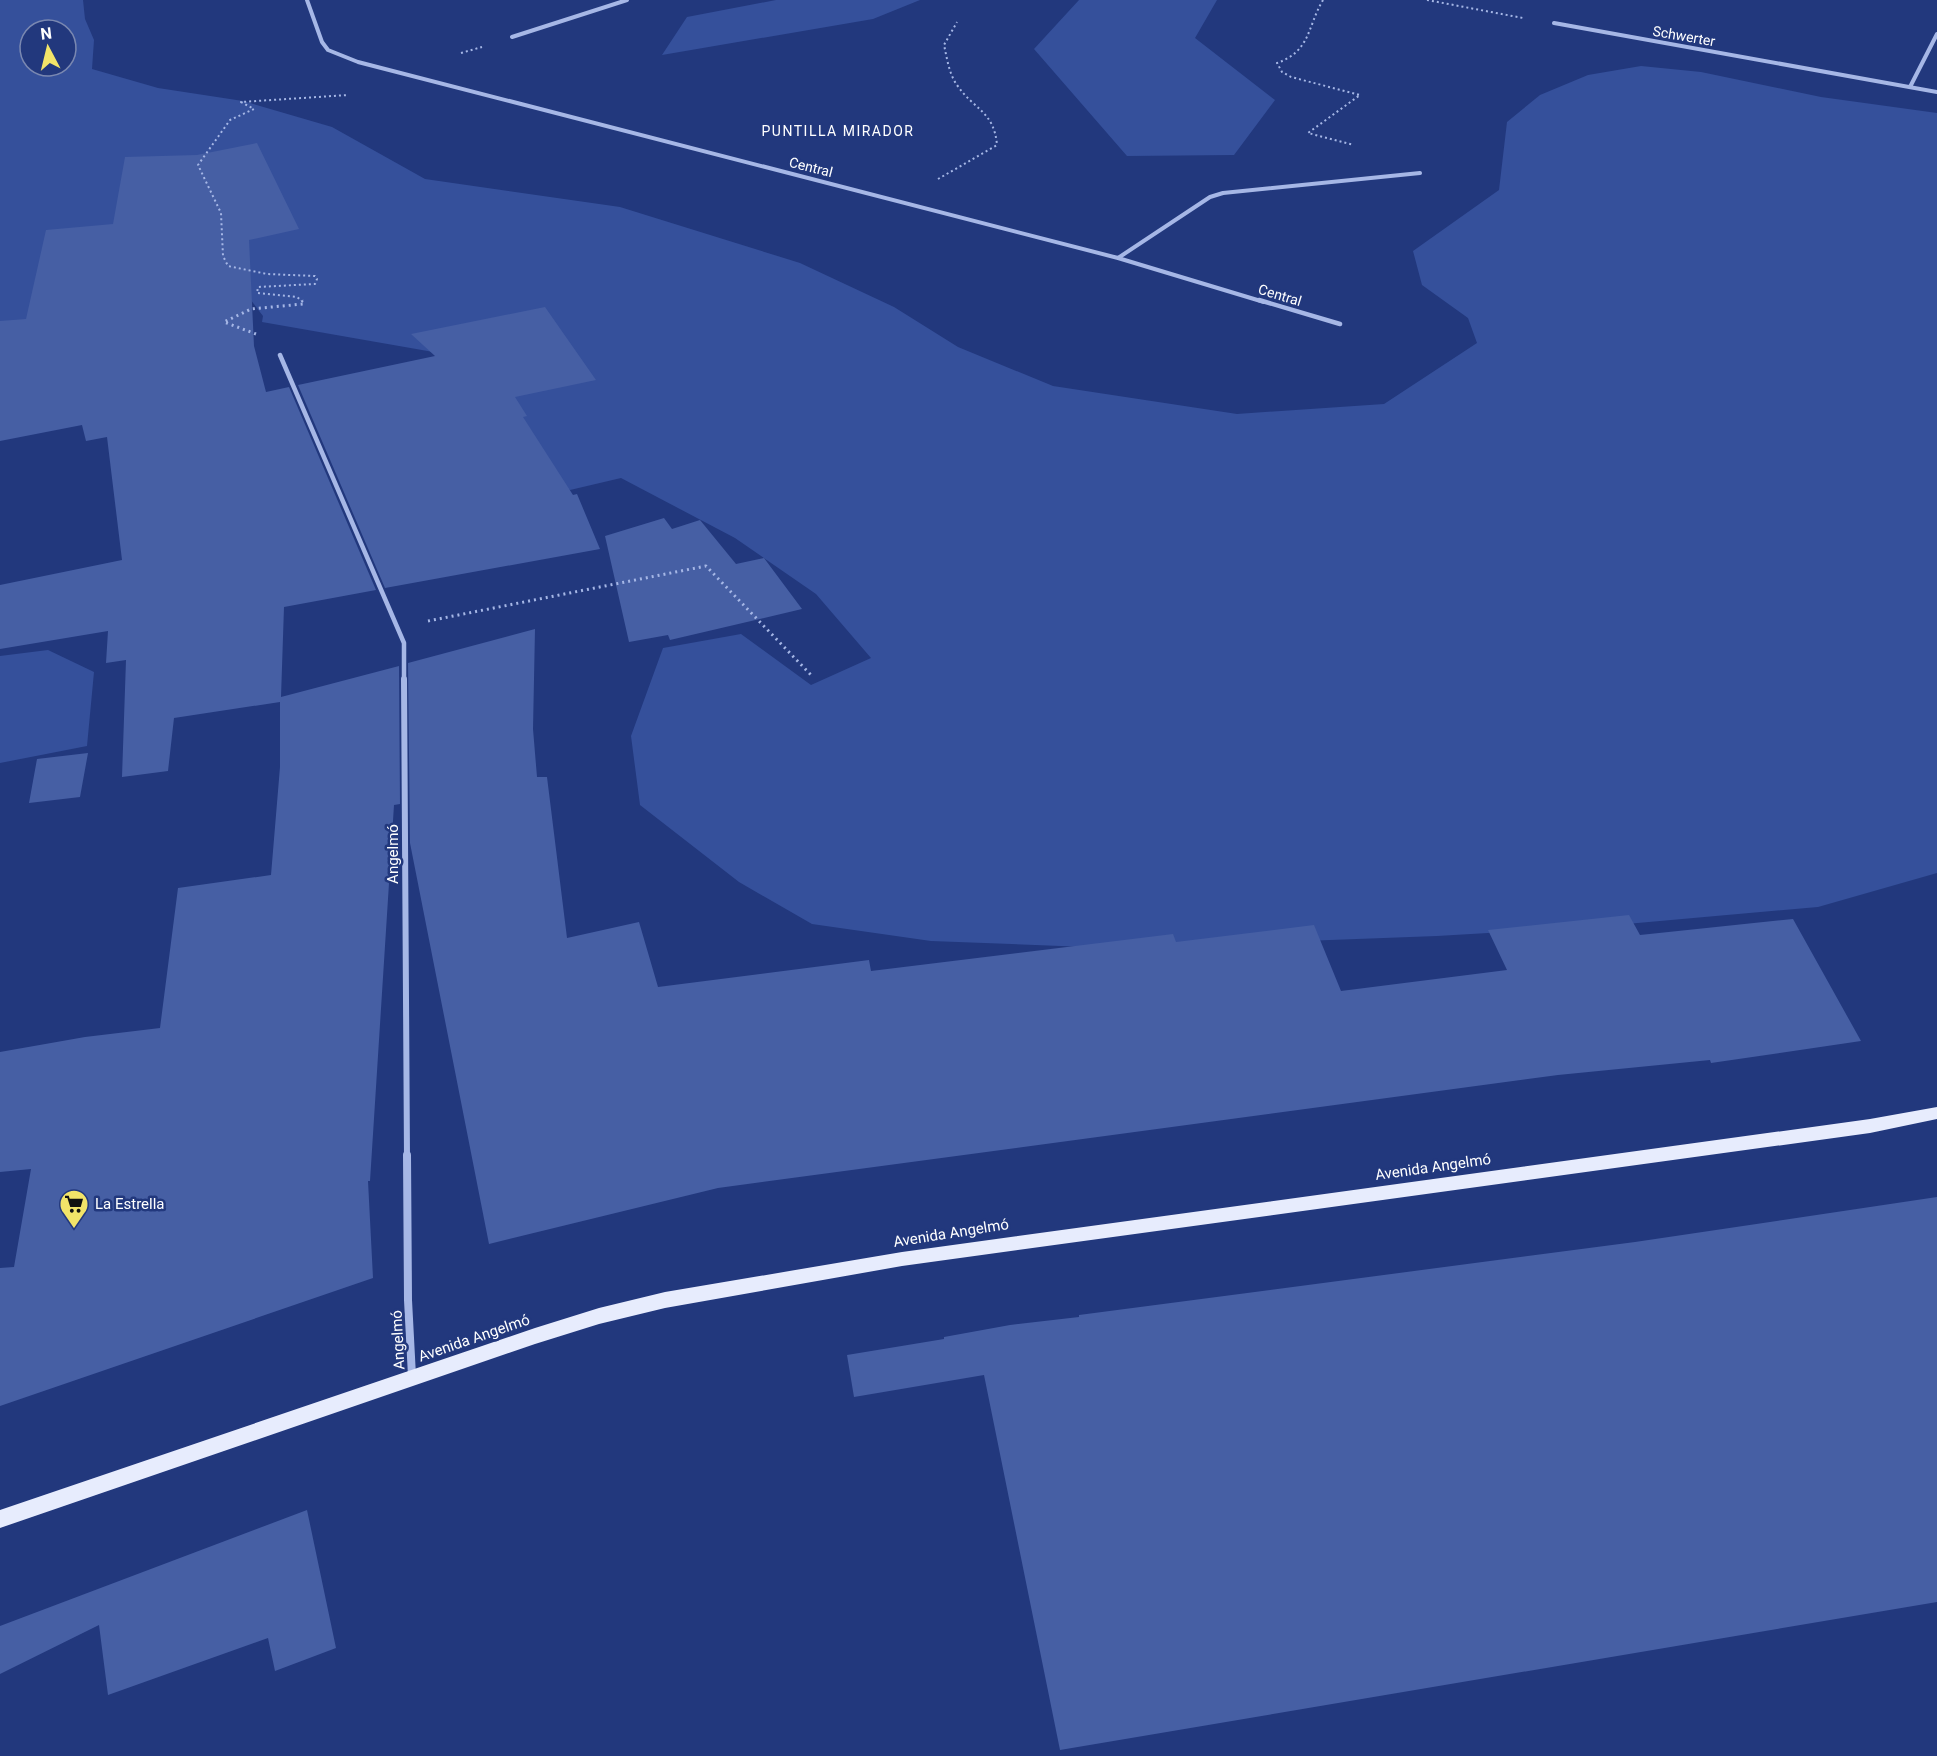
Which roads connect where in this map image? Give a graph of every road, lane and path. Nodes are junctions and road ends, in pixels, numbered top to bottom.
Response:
1 (307, 0) edge
2 (627, 0) edge
3 (1323, 0) edge
4 (1427, 0) edge
5 (957, 22) dead end
6 (1554, 23) joint
7 (1937, 34) edge
8 (512, 37) dead end
9 (1910, 87) junction
10 (1937, 92) edge
11 (350, 95) dead end
12 (1362, 148) dead end
13 (1420, 173) dead end
14 (900, 201) junction
15 (1118, 258) junction
16 (1340, 324) dead end
17 (280, 355) joint
18 (399, 629) junction
19 (812, 676) dead end
20 (1937, 1113) edge
21 (412, 1378) junction
22 (0, 1519) edge

1 - 14 street, Central
2 - 8 street
3 - 12 path
4 - 6 path
5 - 14 path
6 - 9 street, Schwerter
7 - 9 street
9 - 10 street, Schwerter
11 - 17 path
13 - 15 street
14 - 15 street, Central
15 - 16 street, Central
17 - 18 street, Angelmó
18 - 19 path
18 - 21 street, Angelmó
20 - 21 main road, Avenida Angelmó
21 - 22 main road, Avenida Angelmó

